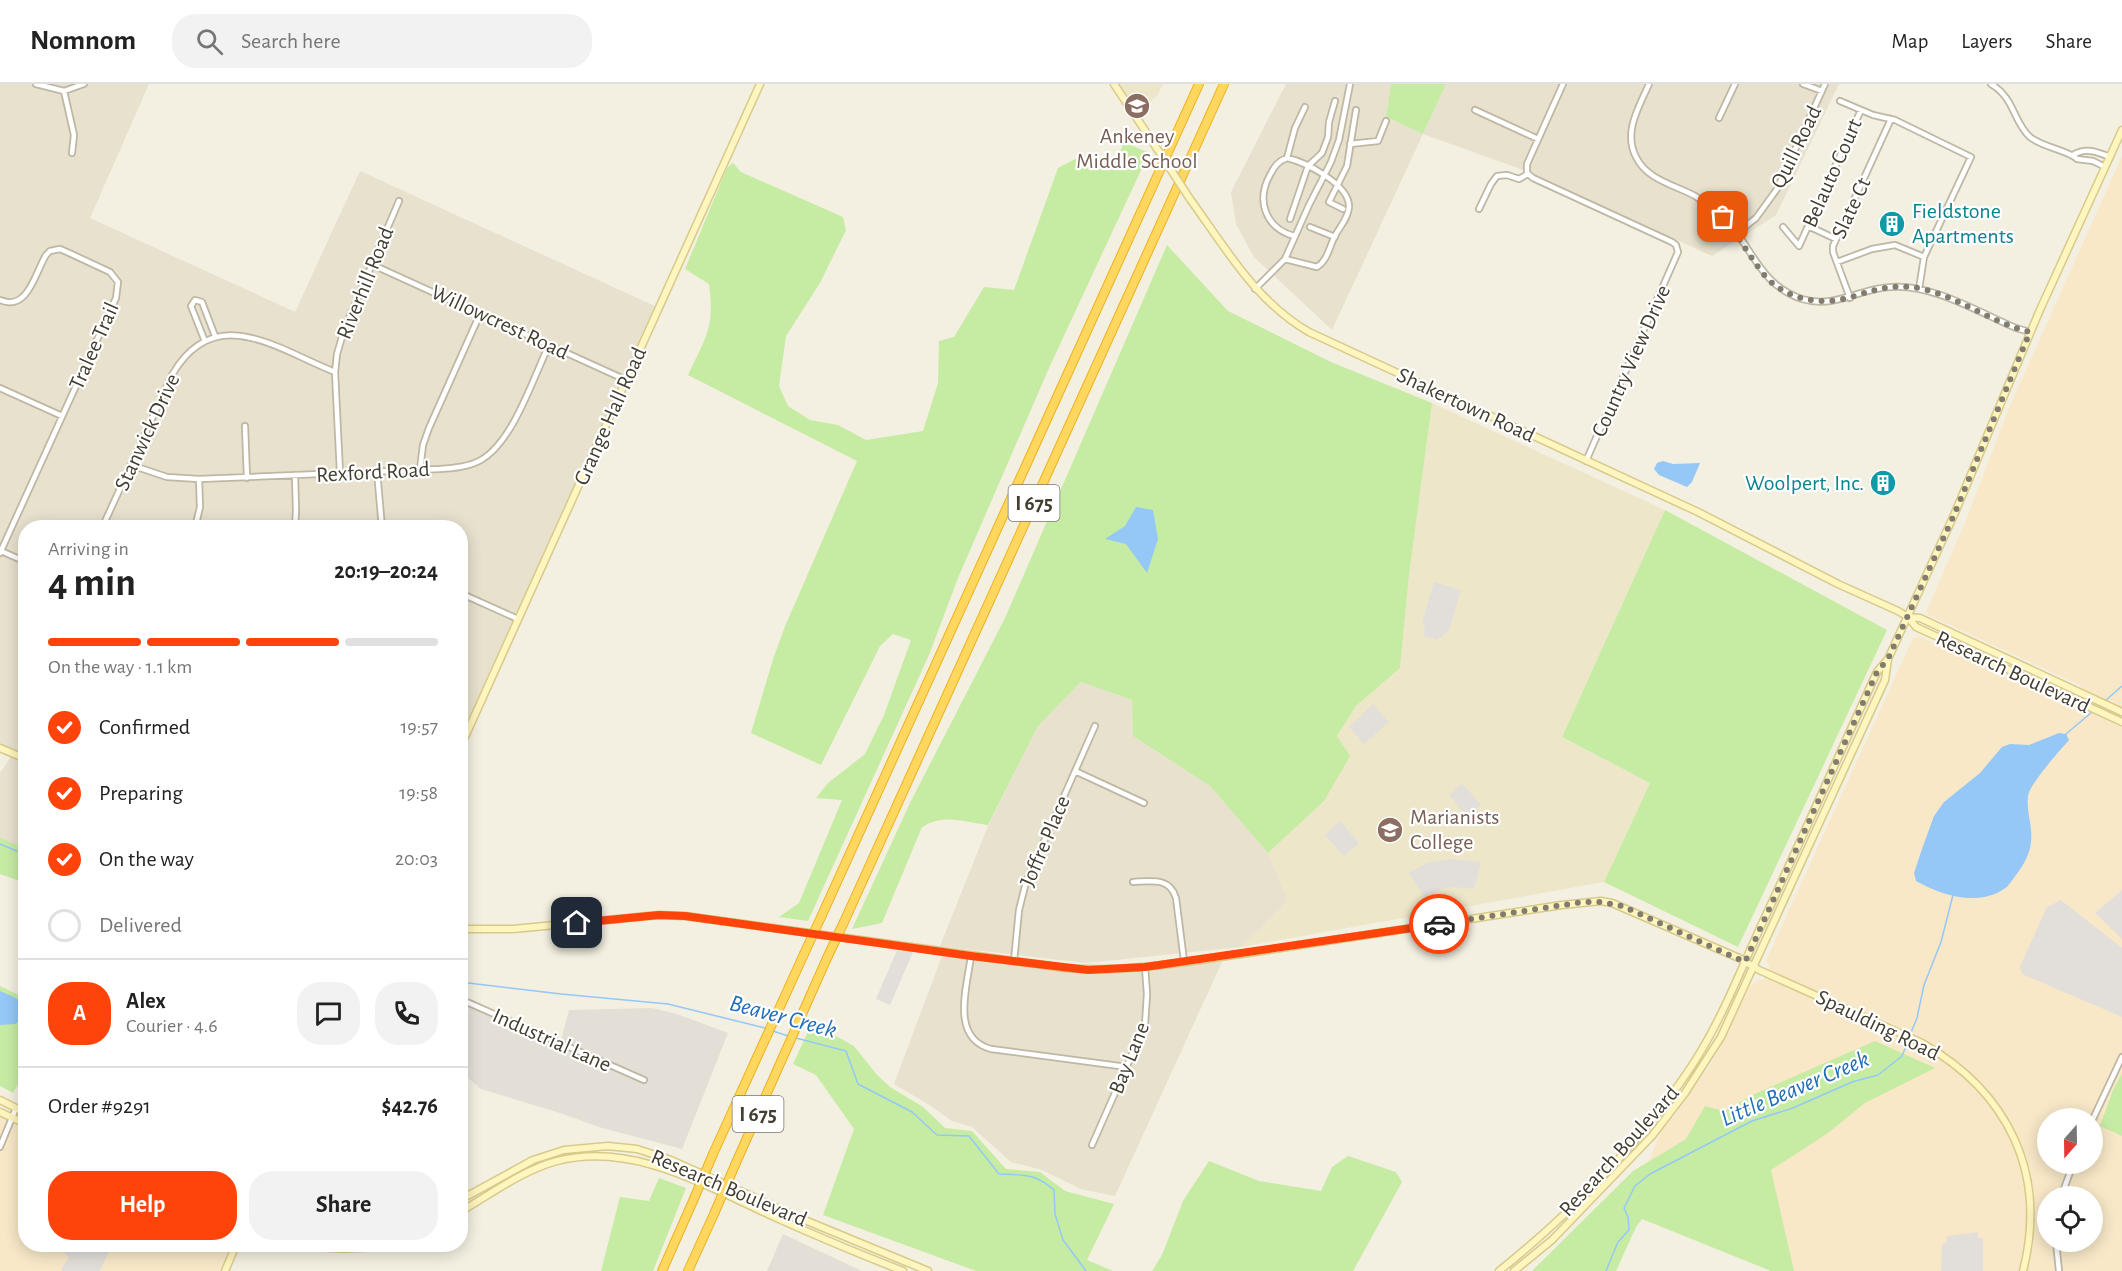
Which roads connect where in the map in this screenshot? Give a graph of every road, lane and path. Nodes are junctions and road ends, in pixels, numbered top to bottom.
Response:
1 (36, 84) edge
2 (84, 84) edge
3 (760, 84) edge
4 (1114, 84) edge
5 (1198, 84) edge
6 (1224, 84) edge
7 (1350, 84) edge
8 (1563, 84) edge
9 (1649, 84) edge
10 (1735, 84) edge
11 (1803, 84) edge
12 (1826, 84) edge
13 (1991, 84) edge
14 (64, 91) junction
15 (1822, 91) junction
16 (1840, 100) dead end
17 (1335, 101) dead end
18 (1305, 107) dead end
19 (1356, 110) dead end
20 (1475, 110) dead end
21 (1861, 110) junction
22 (1719, 118) dead end
23 (1891, 119) junction
24 (1386, 121) dead end
25 (2122, 130) edge
26 (1538, 139) junction
27 (1350, 144) junction
28 (72, 153) dead end
29 (2073, 155) junction
30 (2110, 157) junction
31 (1287, 158) junction
32 (1308, 166) junction
33 (2105, 166) junction
34 (1528, 173) junction
35 (1325, 175) junction
36 (1337, 184) junction
37 (399, 201) dead end
38 (1479, 208) dead end
39 (1343, 209) dead end
40 (1290, 219) dead end
41 (1808, 226) junction
42 (1310, 227) dead end
43 (1783, 227) dead end
44 (1737, 233) junction
45 (1294, 236) junction
46 (1335, 237) junction
47 (1836, 239) junction
48 (1924, 257) junction
49 (1285, 259) junction
50 (1837, 262) junction
51 (373, 265) junction
52 (1255, 289) junction
53 (1919, 289) junction
54 (1850, 298) junction
55 (0, 300) edge
56 (480, 314) junction
57 (2030, 332) junction
58 (215, 336) junction
59 (204, 339) junction
60 (549, 345) junction
61 (335, 372) junction
62 (626, 380) junction
63 (0, 388) edge
64 (62, 416) junction
65 (245, 426) dead end
66 (1586, 460) junction
67 (131, 465) junction
68 (420, 470) junction
69 (377, 471) junction
70 (340, 473) junction
71 (295, 475) junction
72 (247, 477) junction
73 (199, 479) junction
74 (106, 520) edge
75 (197, 520) edge
76 (296, 520) edge
77 (381, 520) edge
78 (1, 552) edge
79 (18, 559) edge
80 (468, 597) edge
81 (1908, 617) junction
82 (518, 619) junction
83 (1888, 659) junction
84 (2122, 712) edge
85 (2120, 722) edge
86 (1095, 726) dead end
87 (469, 729) edge
88 (0, 748) edge
89 (18, 756) edge
90 (1075, 771) junction
91 (1827, 781) junction
92 (1836, 785) junction
93 (1144, 803) dead end
94 (1133, 882) dead end
95 (468, 929) edge
96 (971, 956) junction
97 (1014, 961) junction
98 (1184, 962) junction
99 (1745, 962) junction
100 (1753, 966) junction
101 (1145, 967) junction
102 (468, 1003) edge
103 (2122, 1057) edge
104 (1127, 1067) junction
105 (644, 1080) dead end
106 (0, 1100) edge
107 (16, 1108) joint
108 (2098, 1108) edge
109 (0, 1112) edge
110 (13, 1118) junction
111 (18, 1120) edge
112 (1092, 1145) dead end
113 (0, 1147) edge
114 (468, 1196) edge
115 (468, 1207) edge
116 (233, 1252) edge
117 (2057, 1252) edge
118 (688, 1270) edge
119 (225, 1271) edge
120 (662, 1271) edge
121 (903, 1271) edge
122 (928, 1271) edge
123 (1499, 1271) edge
124 (1514, 1271) edge
125 (2023, 1271) edge
126 (2059, 1271) edge

1 - 14 street
2 - 14 street
3 - 62 main road, Grange Hall Road
4 - 52 main road, Shakertown Road, bridge
5 - 120 highway, I 675, bridge
6 - 118 highway, I 675, bridge
7 - 35 street
8 - 26 street
9 - 44 street
10 - 22 street
11 - 15 street
12 - 15 street, Quill Road
13 - 29 street
14 - 28 street
15 - 44 street, Quill Road
16 - 21 street
17 - 32 street
18 - 31 street
19 - 27 street
20 - 26 street
21 - 23 street
21 - 41 street, Belauto Court
23 - 47 street, Slate Ct
23 - 48 street
24 - 27 street
25 - 30 main road
26 - 34 street
27 - 36 street
29 - 30 street
29 - 33 street
30 - 33 main road
31 - 32 street
31 - 45 street
32 - 35 street
32 - 40 street
33 - 57 main road
34 - 38 street
34 - 66 street, Country View Drive
35 - 36 street
35 - 45 street
36 - 39 street
36 - 46 street
37 - 51 street, Riverhill Road
41 - 43 street, Belauto Court
41 - 47 street
42 - 46 street
44 - 54 street
45 - 49 street
46 - 49 street
47 - 50 street, Slate Ct
48 - 50 street
48 - 53 street
49 - 52 street
50 - 54 street, Slate Ct
51 - 56 street, Willowcrest Road
51 - 61 street, Riverhill Road
52 - 66 main road, Shakertown Road
53 - 54 street
53 - 57 street
55 - 64 street, Tralee Trail
56 - 60 street, Willowcrest Road
56 - 68 street
57 - 81 main road
58 - 59 street, Stanwick Drive
58 - 59 street
58 - 61 street, Stanwick Drive
59 - 67 street, Stanwick Drive
60 - 62 street, Willowcrest Road
60 - 68 street, Rexford Road
61 - 70 street, Riverhill Road
62 - 82 main road, Grange Hall Road
63 - 64 street
64 - 78 street, Tralee Trail
65 - 72 street
66 - 81 main road, Shakertown Road
67 - 73 street, Rexford Road
67 - 74 street, Stanwick Drive
68 - 69 street, Rexford Road
69 - 70 street, Rexford Road
69 - 77 street
70 - 71 street, Rexford Road
71 - 72 street, Rexford Road
71 - 76 street
72 - 73 street, Rexford Road
73 - 75 street
78 - 79 street
80 - 82 street
81 - 83 main road, Research Boulevard
81 - 84 main road, Research Boulevard
81 - 85 main road, Research Boulevard
82 - 87 main road, Grange Hall Road
83 - 91 main road, Research Boulevard
83 - 92 main road, Research Boulevard
86 - 90 street, Joffre Place
88 - 89 main road
90 - 93 street
90 - 97 street, Joffre Place
91 - 92 main road
91 - 99 main road, Research Boulevard
92 - 100 main road, Research Boulevard
94 - 98 street
95 - 96 main road, Spaulding Road
96 - 97 main road, Spaulding Road
96 - 104 street
97 - 101 main road, Spaulding Road
98 - 99 main road, Spaulding Road
98 - 101 main road, Spaulding Road
99 - 100 main road, Spaulding Road
99 - 123 main road, Research Boulevard
100 - 124 main road, Research Boulevard
100 - 125 main road, Spaulding Road
101 - 104 street, Bay Lane
102 - 105 street, Industrial Lane
103 - 108 street
104 - 112 street, Bay Lane
106 - 107 main road
107 - 110 street
109 - 110 main road
110 - 111 main road
110 - 113 street
114 - 122 main road, Research Boulevard
115 - 121 main road, Research Boulevard
116 - 119 main road
117 - 126 street

